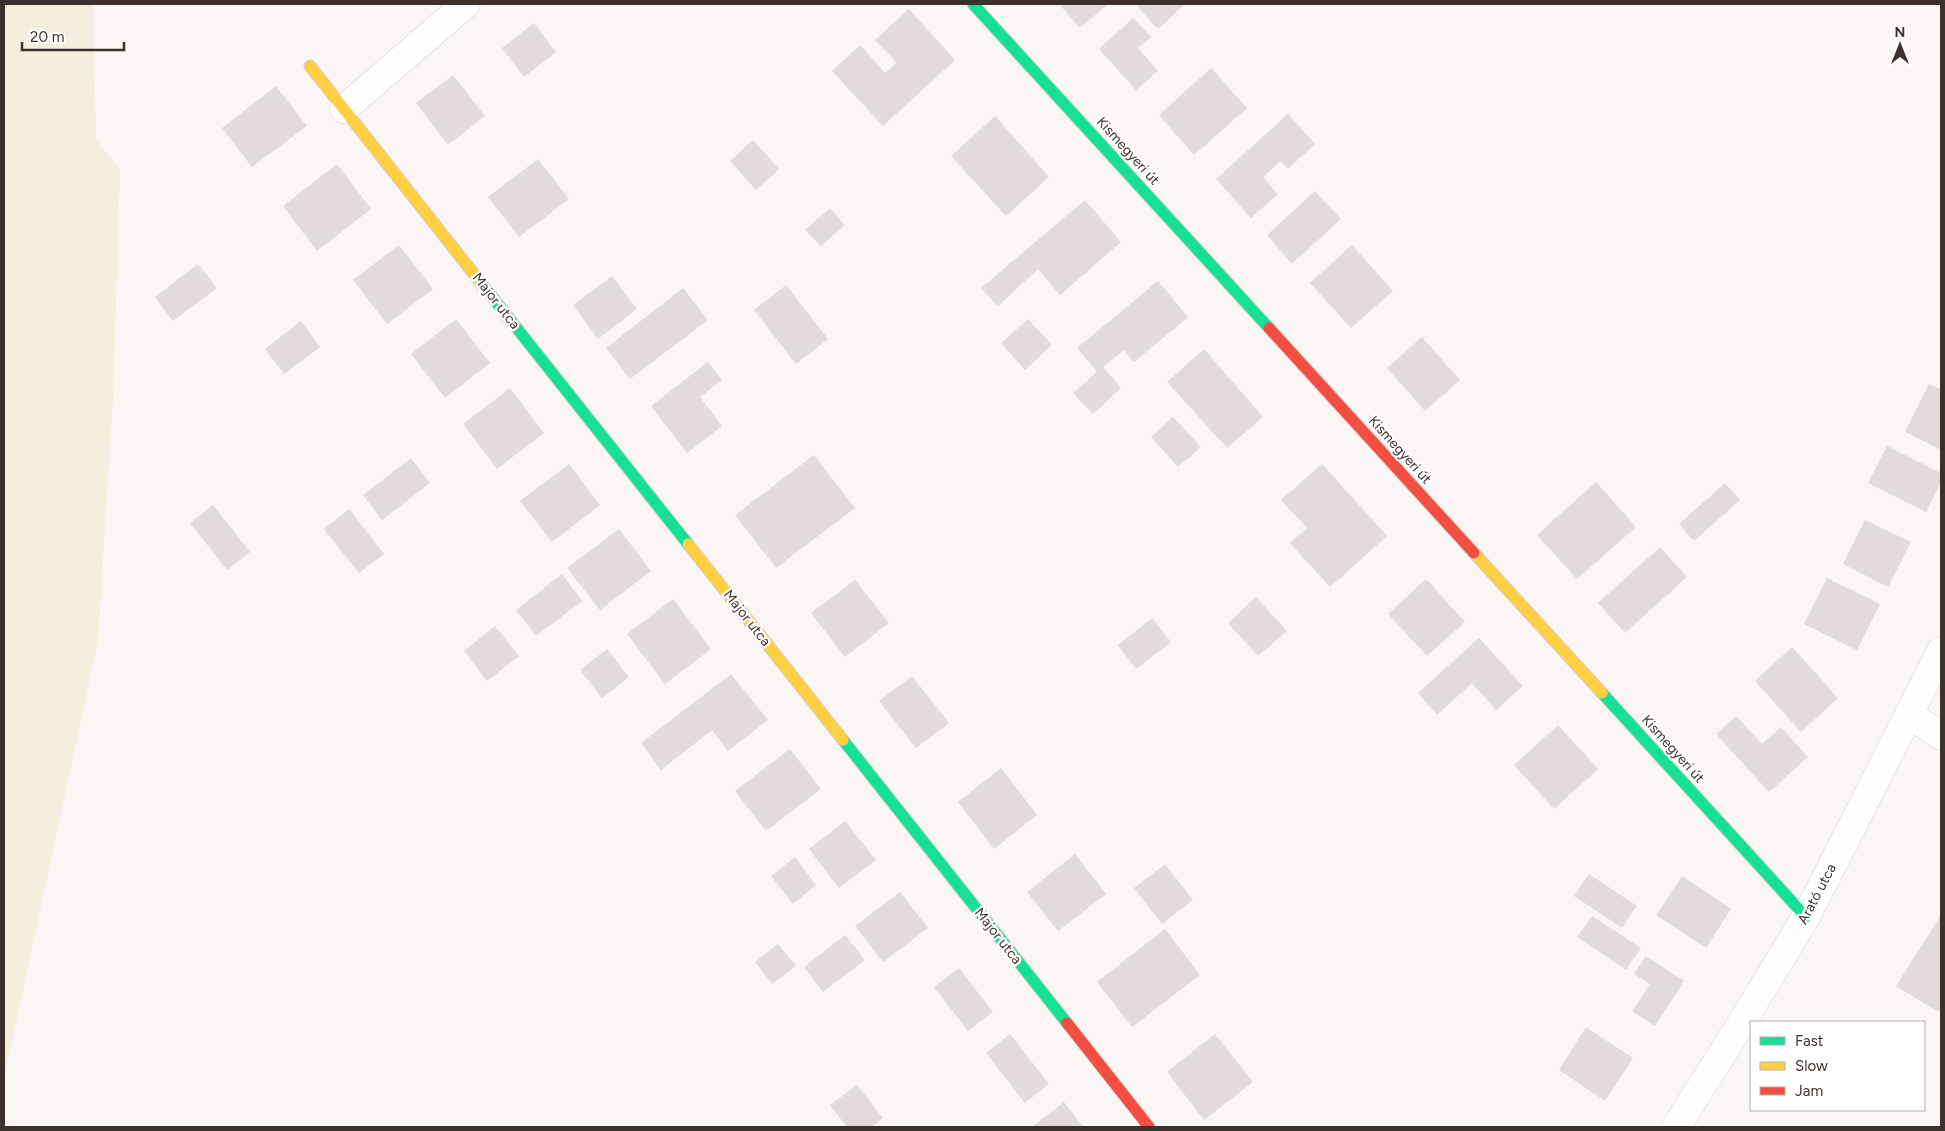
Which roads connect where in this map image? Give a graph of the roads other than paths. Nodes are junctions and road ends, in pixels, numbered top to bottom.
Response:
1 (466, 4) edge
2 (973, 4) edge
3 (310, 66) dead end
4 (344, 110) junction
5 (1941, 652) edge
6 (1910, 714) junction
7 (1941, 736) edge
8 (1806, 917) junction
9 (1149, 1127) edge
10 (1676, 1127) edge

1 - 4 street
2 - 8 street, Kismegyeri út
3 - 4 street, Major utca
4 - 9 street, Major utca
5 - 6 street, Arató utca
6 - 7 street
6 - 8 street, Arató utca
8 - 10 street, Arató utca

